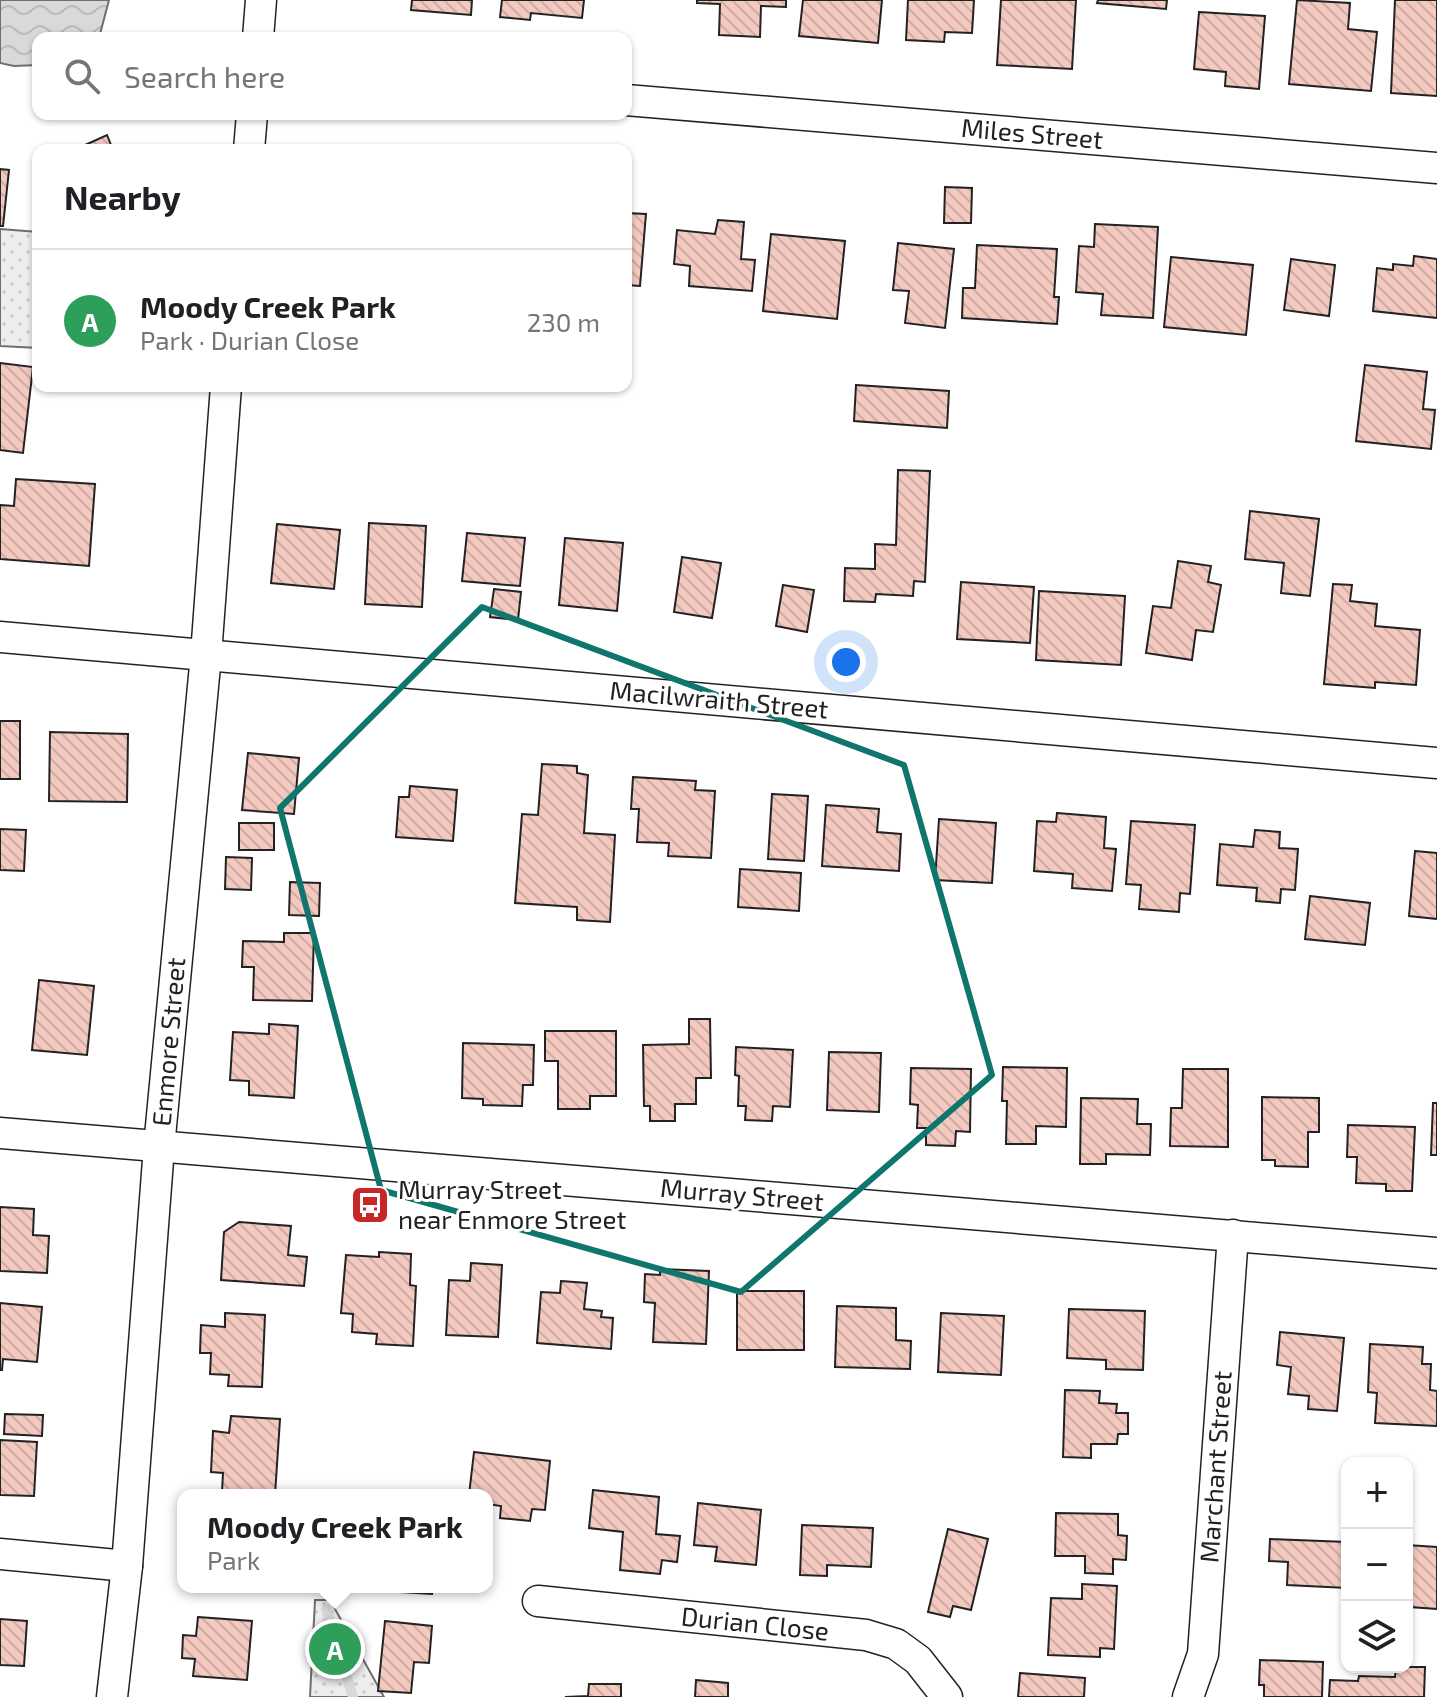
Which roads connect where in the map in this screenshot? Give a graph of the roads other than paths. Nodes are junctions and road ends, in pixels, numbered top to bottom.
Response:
1 (261, 0) edge
2 (258, 32) edge
3 (632, 101) edge
4 (252, 120) edge
5 (250, 144) edge
6 (1437, 168) edge
7 (226, 392) edge
8 (0, 637) edge
9 (206, 655) junction
10 (1437, 763) edge
11 (0, 1133) edge
12 (159, 1147) junction
13 (1233, 1235) junction
14 (1437, 1253) edge
15 (0, 1554) edge
16 (127, 1566) junction
17 (538, 1601) dead end
18 (112, 1697) edge
19 (947, 1697) edge
20 (1188, 1697) edge

1 - 2 street
3 - 6 street, Miles Street
4 - 5 street
7 - 9 street, Enmore Street
8 - 9 street, Macilwraith Street
9 - 10 street, Macilwraith Street
9 - 12 street, Enmore Street
11 - 12 street, Murray Street
12 - 13 street, Murray Street
12 - 16 street, Enmore Street
13 - 14 street, Murray Street
13 - 20 street, Marchant Street
15 - 16 street
16 - 18 street, Enmore Street
17 - 19 street, Durian Close

